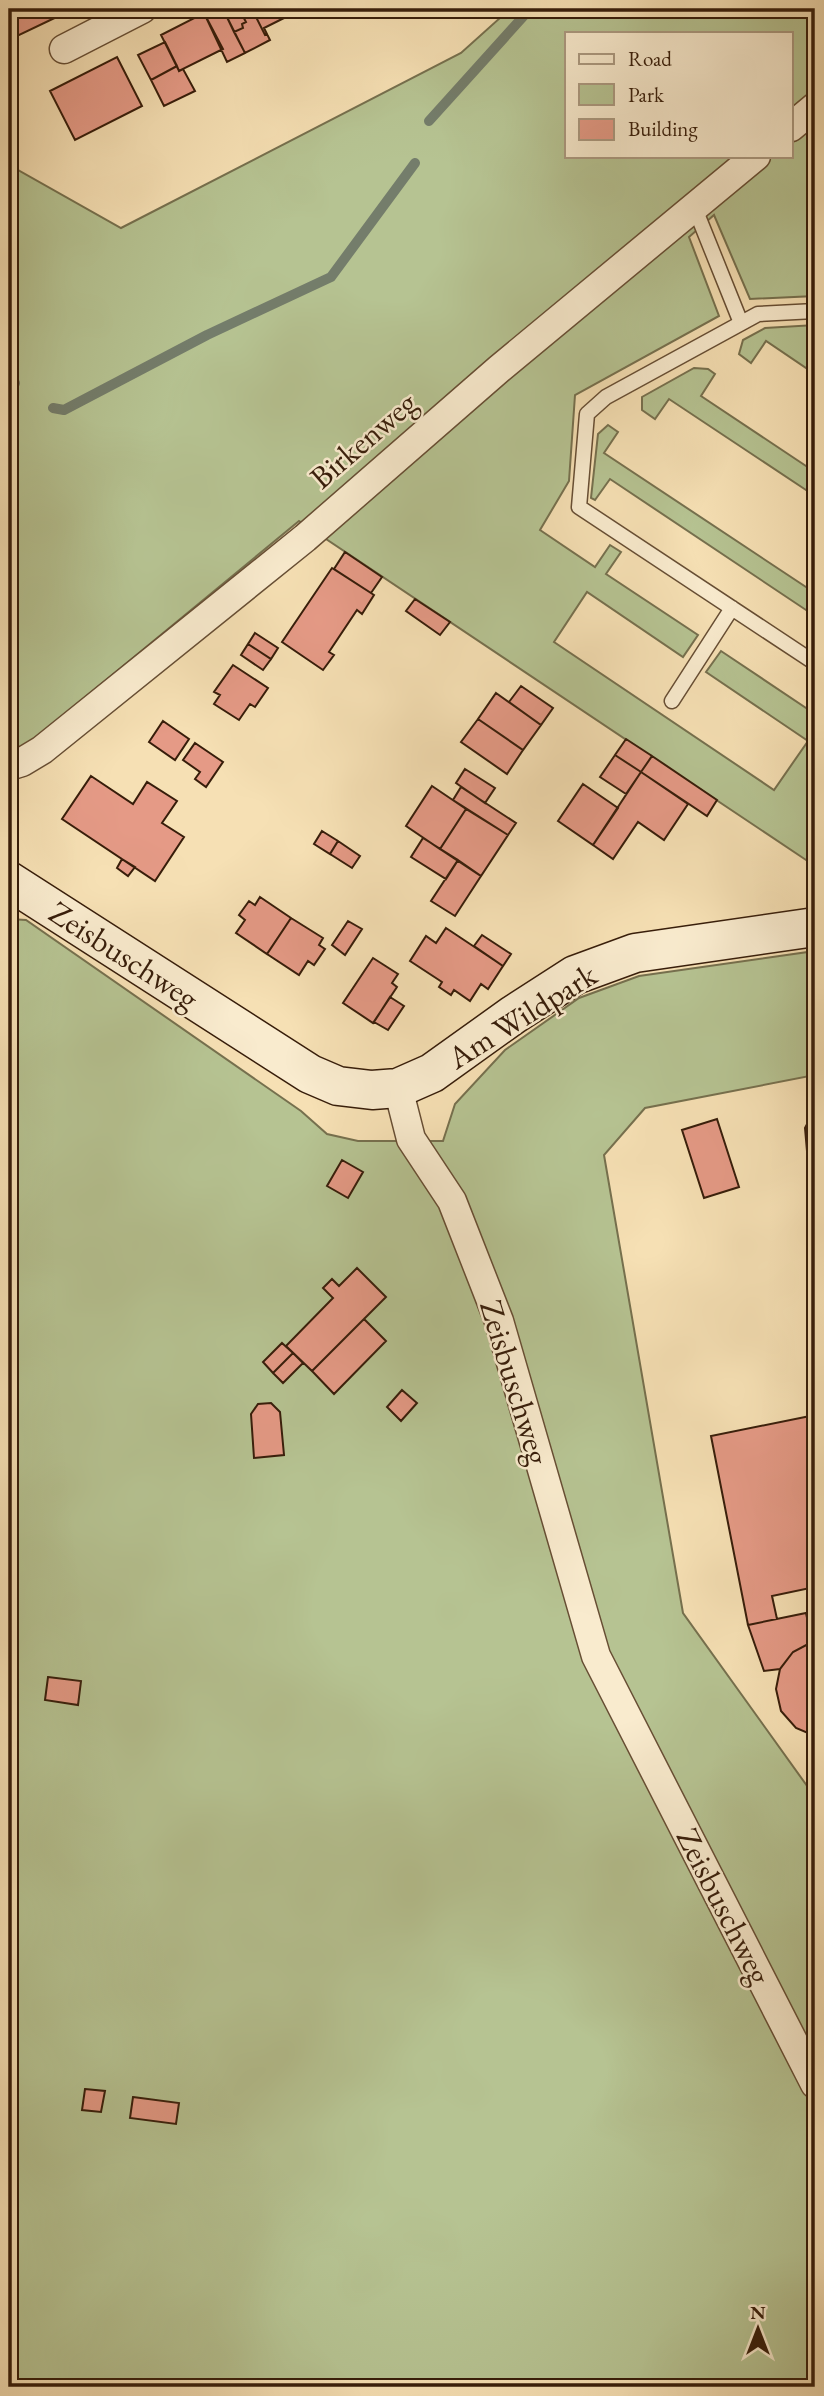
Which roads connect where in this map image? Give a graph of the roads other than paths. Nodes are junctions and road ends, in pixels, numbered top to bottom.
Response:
1 (142, 9) edge
2 (109, 16) edge
3 (64, 49) dead end
4 (815, 107) edge
5 (792, 126) edge
6 (754, 158) edge
7 (695, 206) junction
8 (815, 311) edge
9 (741, 323) junction
10 (732, 608) junction
11 (815, 663) edge
12 (671, 701) dead end
13 (9, 766) edge
14 (9, 881) edge
15 (815, 927) edge
16 (398, 1088) junction
17 (815, 2084) edge

1 - 2 street
2 - 3 street
4 - 5 street
6 - 7 street, Birkenweg
7 - 9 lane
7 - 13 street, Birkenweg
8 - 9 lane
9 - 10 lane
10 - 11 lane
10 - 12 lane
14 - 16 street, Zeisbuschweg
15 - 16 street, Am Wildpark
16 - 17 street, Zeisbuschweg

